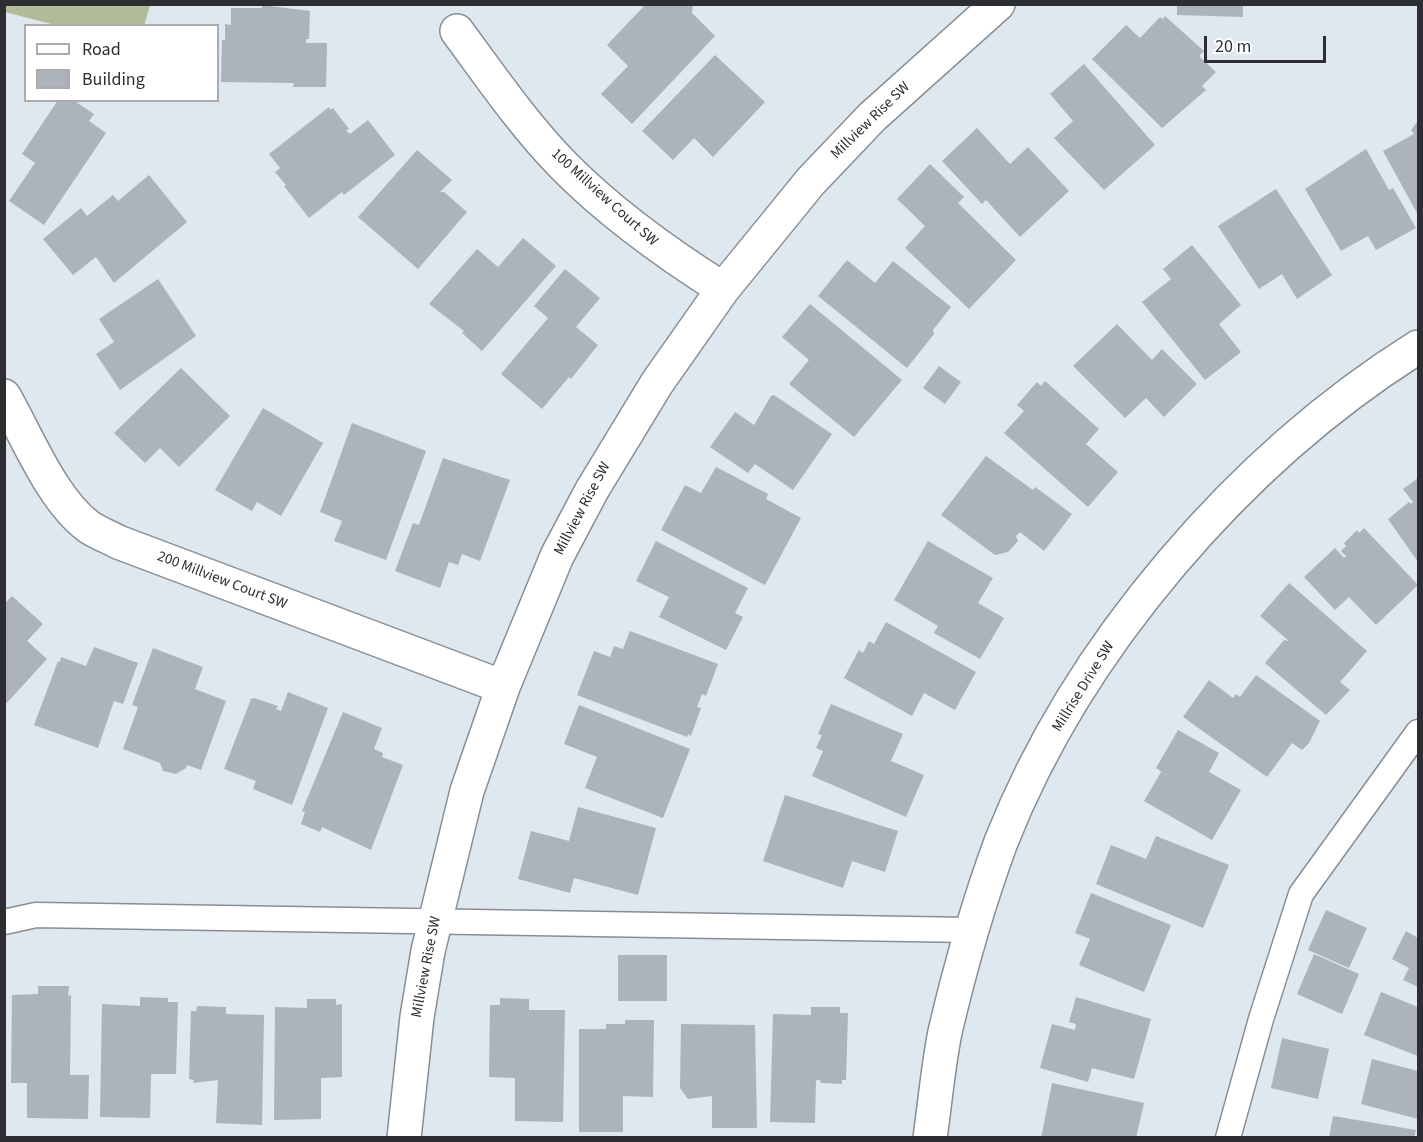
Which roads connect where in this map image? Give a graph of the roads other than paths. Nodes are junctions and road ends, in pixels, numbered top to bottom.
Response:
1 (998, 4) edge
2 (457, 32) dead end
3 (723, 289) junction
4 (1419, 347) edge
5 (4, 396) edge
6 (503, 687) junction
7 (1419, 732) edge
8 (4, 922) edge
9 (435, 922) junction
10 (971, 930) junction
11 (404, 1137) edge
12 (930, 1137) edge
13 (1228, 1137) edge

1 - 3 street, Millview Rise SW
2 - 3 street, 100 Millview Court SW
3 - 6 street, Millview Rise SW
4 - 10 street, Millrise Drive SW
5 - 6 street, 200 Millview Court SW
6 - 9 street, Millview Rise SW
7 - 13 lane
8 - 9 lane
9 - 10 lane
9 - 11 street, Millview Rise SW
10 - 12 street, Millrise Drive SW

